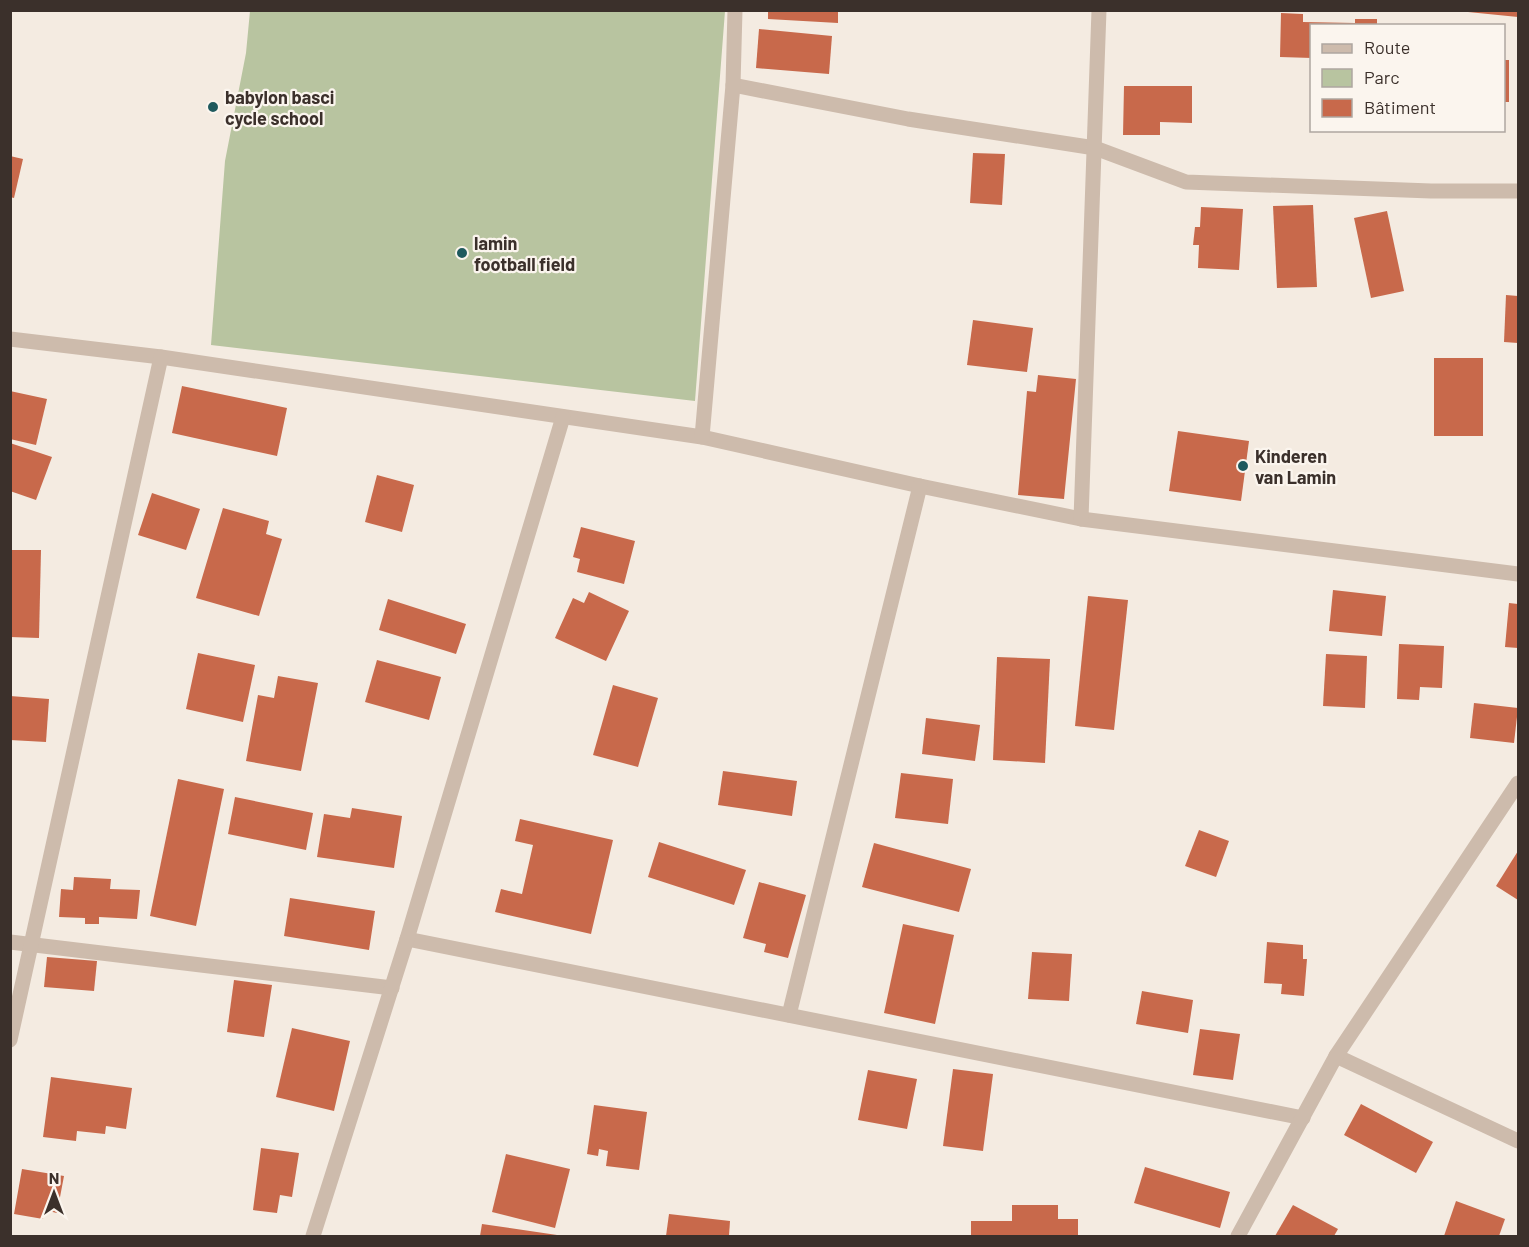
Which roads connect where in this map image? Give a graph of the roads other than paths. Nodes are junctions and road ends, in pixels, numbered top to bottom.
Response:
1 (735, 10) edge
2 (1099, 10) edge
3 (734, 85) junction
4 (1095, 148) junction
5 (1518, 191) edge
6 (10, 339) edge
7 (161, 357) junction
8 (563, 417) junction
9 (702, 437) junction
10 (920, 486) junction
11 (1081, 519) junction
12 (1518, 574) edge
13 (1518, 783) edge
14 (407, 939) junction
15 (10, 942) edge
16 (31, 944) junction
17 (392, 988) junction
18 (789, 1015) junction
19 (10, 1040) edge
20 (1336, 1056) junction
21 (1302, 1118) junction
22 (1518, 1141) edge
23 (313, 1236) edge
24 (1238, 1236) edge

1 - 3 street
2 - 4 street
3 - 4 street
3 - 9 street
4 - 5 street
4 - 11 street
6 - 7 street
7 - 8 street
7 - 16 street
8 - 9 street
8 - 14 street
9 - 10 street
10 - 11 street
10 - 18 street
11 - 12 street
13 - 20 street
14 - 17 street
14 - 18 street
15 - 16 street
16 - 17 street
16 - 19 street
17 - 23 street
18 - 21 street
20 - 21 street
20 - 22 street
21 - 24 street

